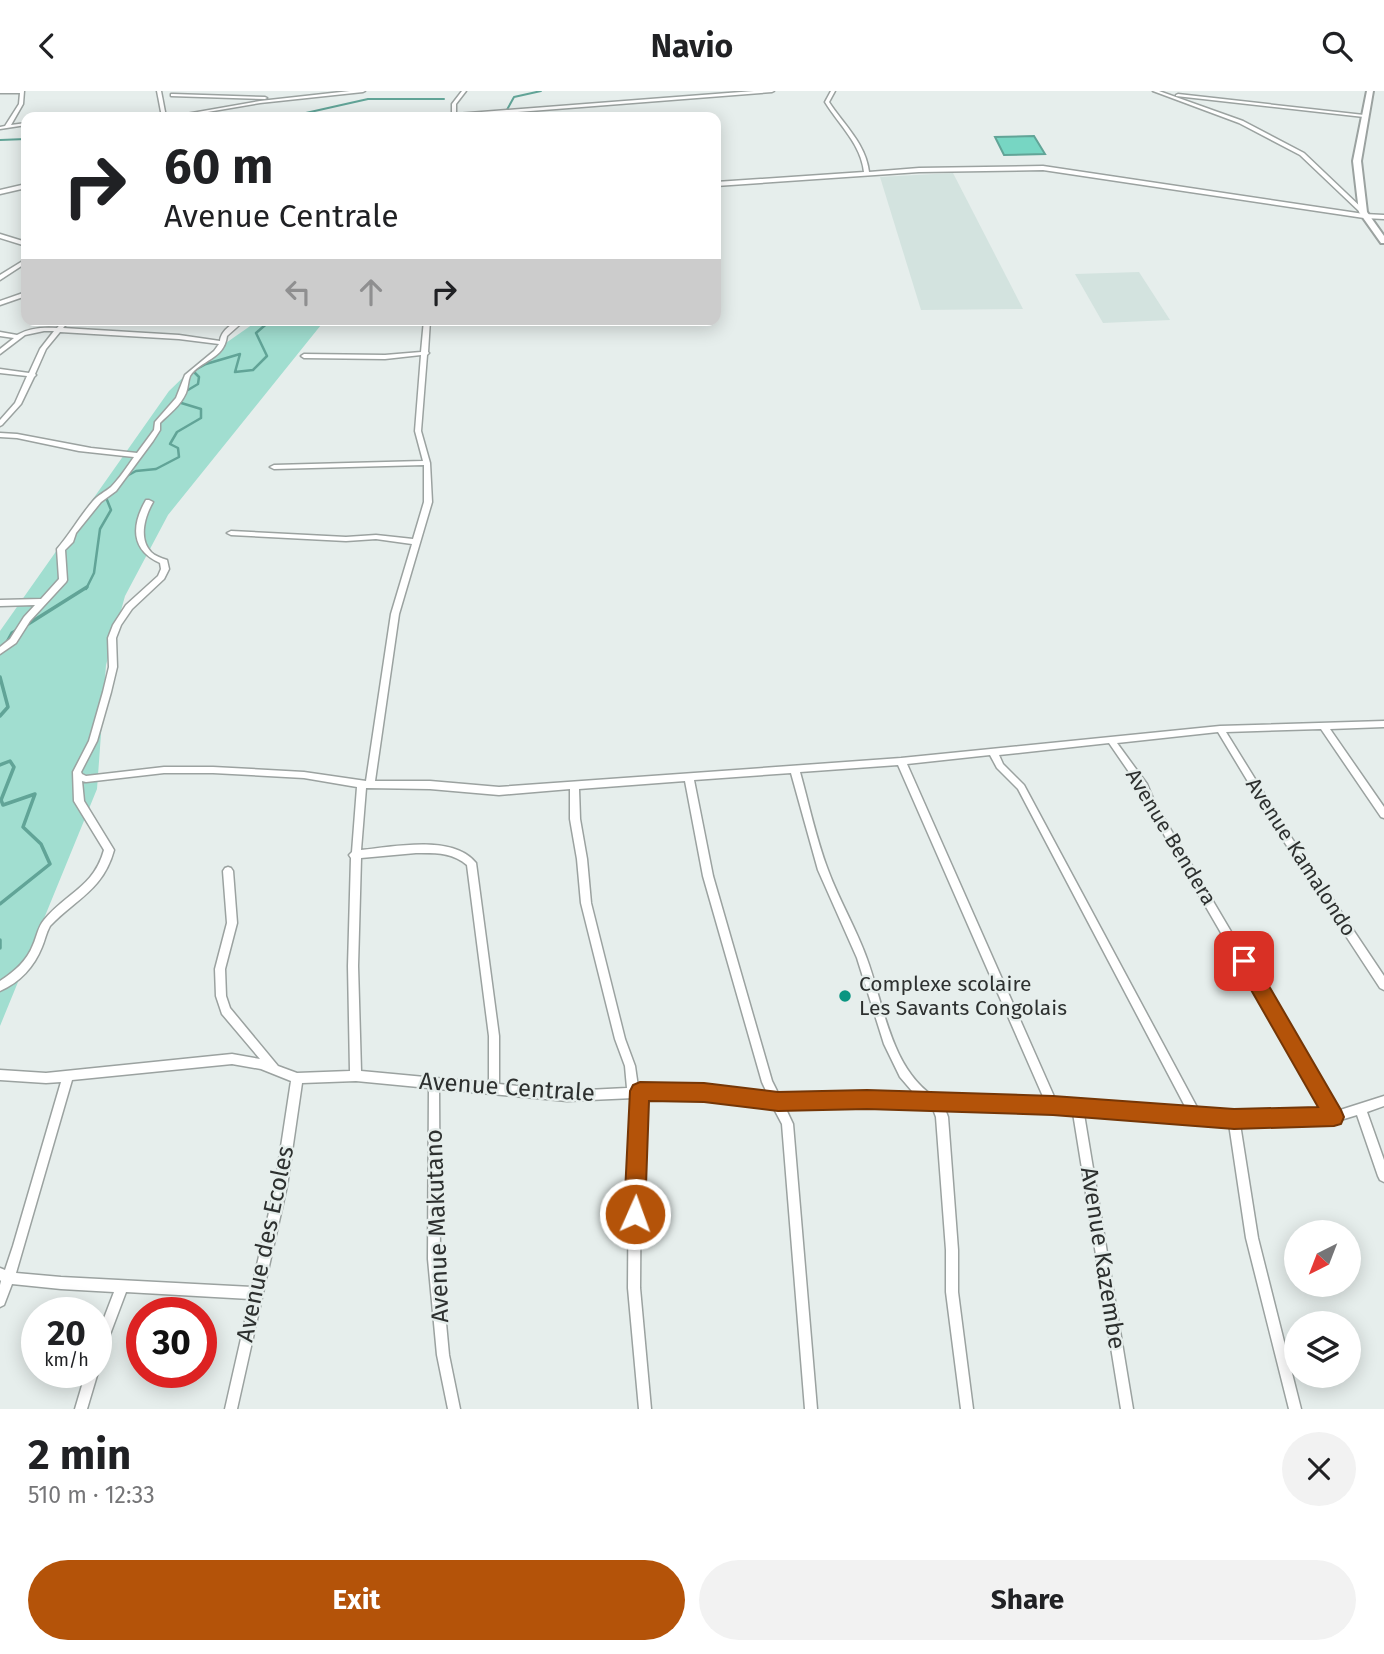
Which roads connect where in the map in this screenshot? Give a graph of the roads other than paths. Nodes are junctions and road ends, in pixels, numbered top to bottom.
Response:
1 (22, 91) edge
2 (226, 91) edge
3 (265, 91) edge
4 (363, 91) edge
5 (464, 91) edge
6 (772, 91) edge
7 (833, 91) edge
8 (1154, 91) edge
9 (1370, 91) edge
10 (0, 92) edge
11 (345, 92) edge
12 (175, 93) edge
13 (160, 94) edge
14 (234, 95) junction
15 (269, 99) junction
16 (249, 103) junction
17 (527, 110) joint
18 (163, 112) edge
19 (199, 112) edge
20 (454, 112) edge
21 (500, 112) edge
22 (1364, 116) junction
23 (21, 125) edge
24 (7, 127) junction
25 (0, 128) edge
26 (867, 173) junction
27 (721, 184) edge
28 (21, 187) edge
29 (0, 192) edge
30 (1363, 214) junction
31 (1384, 217) edge
32 (0, 236) edge
33 (1384, 241) edge
34 (21, 242) edge
35 (21, 264) edge
36 (0, 278) edge
37 (21, 296) edge
38 (0, 303) edge
39 (62, 326) edge
40 (235, 326) edge
41 (427, 326) edge
42 (59, 330) junction
43 (0, 334) edge
44 (16, 337) junction
45 (223, 343) junction
46 (0, 352) edge
47 (426, 353) junction
48 (304, 356) dead end
49 (0, 371) edge
50 (33, 375) junction
51 (0, 424) edge
52 (0, 435) edge
53 (139, 455) junction
54 (427, 463) junction
55 (274, 467) dead end
56 (149, 502) dead end
57 (231, 533) dead end
58 (417, 542) junction
59 (43, 602) junction
60 (0, 603) edge
61 (0, 651) edge
62 (1384, 724) edge
63 (1324, 727) junction
64 (1220, 729) junction
65 (1112, 741) junction
66 (993, 752) junction
67 (901, 761) junction
68 (794, 768) junction
69 (689, 776) junction
70 (79, 777) junction
71 (366, 784) junction
72 (575, 787) junction
73 (1384, 814) edge
74 (354, 855) junction
75 (229, 871) dead end
76 (1384, 985) edge
77 (0, 986) edge
78 (276, 1070) junction
79 (0, 1075) edge
80 (68, 1076) junction
81 (356, 1076) junction
82 (298, 1078) junction
83 (434, 1085) junction
84 (494, 1088) junction
85 (636, 1092) junction
86 (1384, 1101) edge
87 (778, 1102) junction
88 (937, 1104) junction
89 (1053, 1105) junction
90 (1078, 1108) junction
91 (1361, 1109) junction
92 (1196, 1117) junction
93 (1334, 1117) junction
94 (1234, 1119) junction
95 (1384, 1176) edge
96 (5, 1276) edge
97 (122, 1286) junction
98 (256, 1293) junction
99 (0, 1301) edge
100 (112, 1313) edge
101 (87, 1388) edge
102 (81, 1409) edge
103 (231, 1409) edge
104 (454, 1409) edge
105 (645, 1409) edge
106 (811, 1409) edge
107 (967, 1409) edge
108 (1127, 1409) edge
109 (1295, 1409) edge

1 - 10 street
1 - 24 street
2 - 14 street
3 - 15 street
4 - 11 street
5 - 20 street
6 - 17 street
7 - 26 street
8 - 22 street
8 - 30 street
9 - 22 main road
11 - 15 street
12 - 13 street
12 - 14 street
13 - 18 street
14 - 15 street
14 - 16 street
15 - 16 street
16 - 19 street
17 - 21 street
22 - 30 main road
23 - 24 street
24 - 25 street
26 - 27 street
26 - 30 street
28 - 29 street
30 - 31 street
30 - 33 main road
32 - 34 street
35 - 36 street
37 - 38 street
39 - 42 street
40 - 45 street
41 - 47 street
42 - 44 street
42 - 45 street
42 - 50 street
43 - 44 street
44 - 46 street
45 - 53 street
47 - 48 street
47 - 54 street
49 - 50 street
50 - 51 street
52 - 53 street
53 - 59 street
54 - 55 street
54 - 58 street
56 - 70 street
57 - 58 street
58 - 71 street
59 - 60 street
59 - 61 street
62 - 63 street
63 - 64 street
63 - 73 street
64 - 65 street
64 - 76 street, Avenue Kamalondo
65 - 66 street
65 - 93 street, Avenue Bendera
66 - 67 street
66 - 92 street
67 - 68 street
67 - 89 street
68 - 69 street
68 - 88 street
69 - 72 street
69 - 87 street
70 - 71 street
70 - 77 street
71 - 72 street
71 - 74 street
72 - 85 street
74 - 81 street
74 - 84 street
75 - 78 street
78 - 80 street
78 - 82 street
79 - 80 street
80 - 96 street
81 - 82 street, Avenue Centrale
81 - 83 street, Avenue Centrale
82 - 98 street, Avenue des Ecoles
83 - 84 street, Avenue Centrale
83 - 104 street, Avenue Makutano
84 - 85 street, Avenue Centrale
85 - 87 street, Avenue Centrale
85 - 105 street
86 - 91 street, Avenue Centrale
87 - 88 street, Avenue Centrale
87 - 106 street
88 - 89 street, Avenue Centrale
88 - 107 street
89 - 90 street, Avenue Centrale
90 - 92 street, Avenue Centrale
90 - 108 street, Avenue Kazembe
91 - 93 street, Avenue Centrale
91 - 95 street
92 - 94 street, Avenue Centrale
93 - 94 street, Avenue Centrale
94 - 109 street
96 - 97 street
96 - 99 street
97 - 98 street
97 - 100 street
98 - 103 street, Avenue des Ecoles
101 - 102 street

